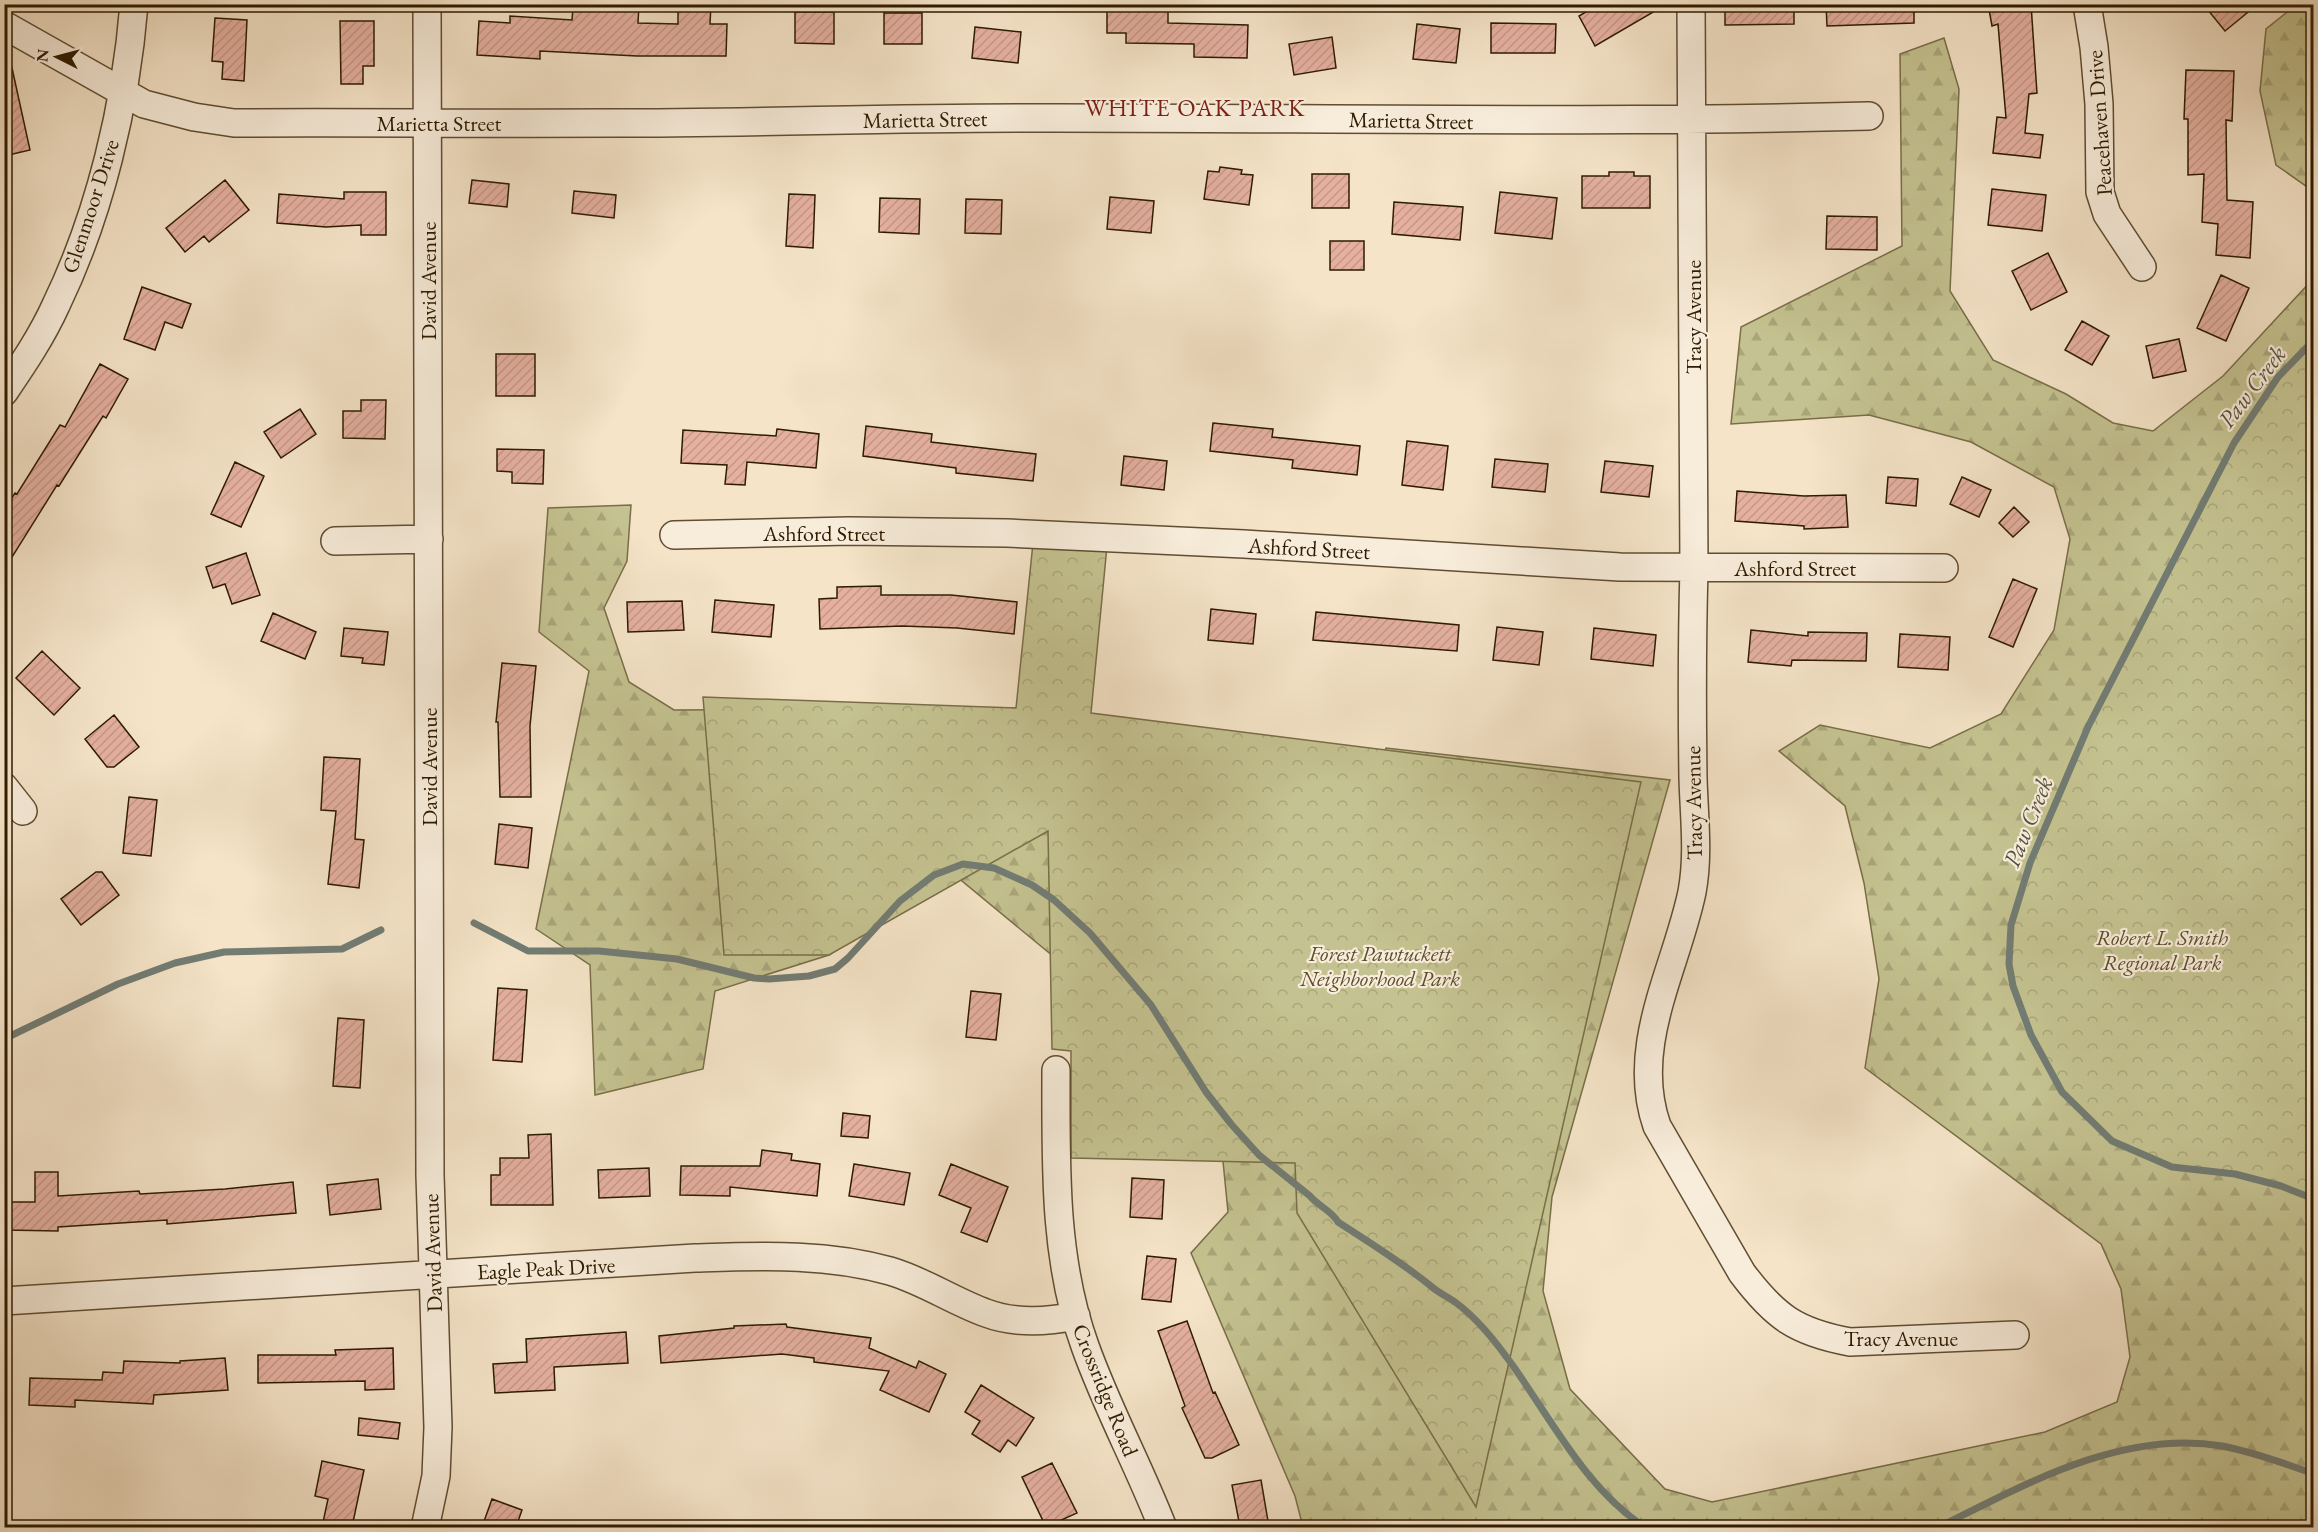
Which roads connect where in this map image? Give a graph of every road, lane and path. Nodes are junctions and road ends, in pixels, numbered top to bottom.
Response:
1 (134, 4) edge
2 (427, 4) edge
3 (1691, 4) edge
4 (2087, 4) edge
5 (4, 25) edge
6 (123, 93) junction
7 (1869, 116) dead end
8 (1693, 121) junction
9 (428, 122) junction
10 (2142, 267) dead end
11 (4, 392) edge
12 (674, 535) dead end
13 (429, 539) junction
14 (335, 541) dead end
15 (1694, 568) junction
16 (1944, 568) dead end
17 (4, 787) edge
18 (23, 811) dead end
19 (1056, 1070) dead end
20 (432, 1274) junction
21 (4, 1301) edge
22 (1076, 1316) junction
23 (2015, 1335) dead end
24 (425, 1527) edge
25 (1163, 1527) edge

1 - 6 street, Glenmoor Drive
2 - 9 street, David Avenue
3 - 8 street, Tracy Avenue
4 - 10 street, Peacehaven Drive
5 - 6 street, Marietta Street
6 - 9 street, Marietta Street
6 - 11 street, Glenmoor Drive
7 - 8 street, Marietta Street
8 - 9 street, Marietta Street
8 - 15 street, Tracy Avenue
9 - 13 street, David Avenue
12 - 15 street, Ashford Street
13 - 14 street
13 - 20 street, David Avenue
15 - 16 street, Ashford Street
15 - 23 street, Tracy Avenue
17 - 18 street
19 - 22 street, Crossridge Road
20 - 21 street, Eagle Peak Drive
20 - 22 street, Eagle Peak Drive
20 - 24 street, David Avenue
22 - 25 street, Crossridge Road

